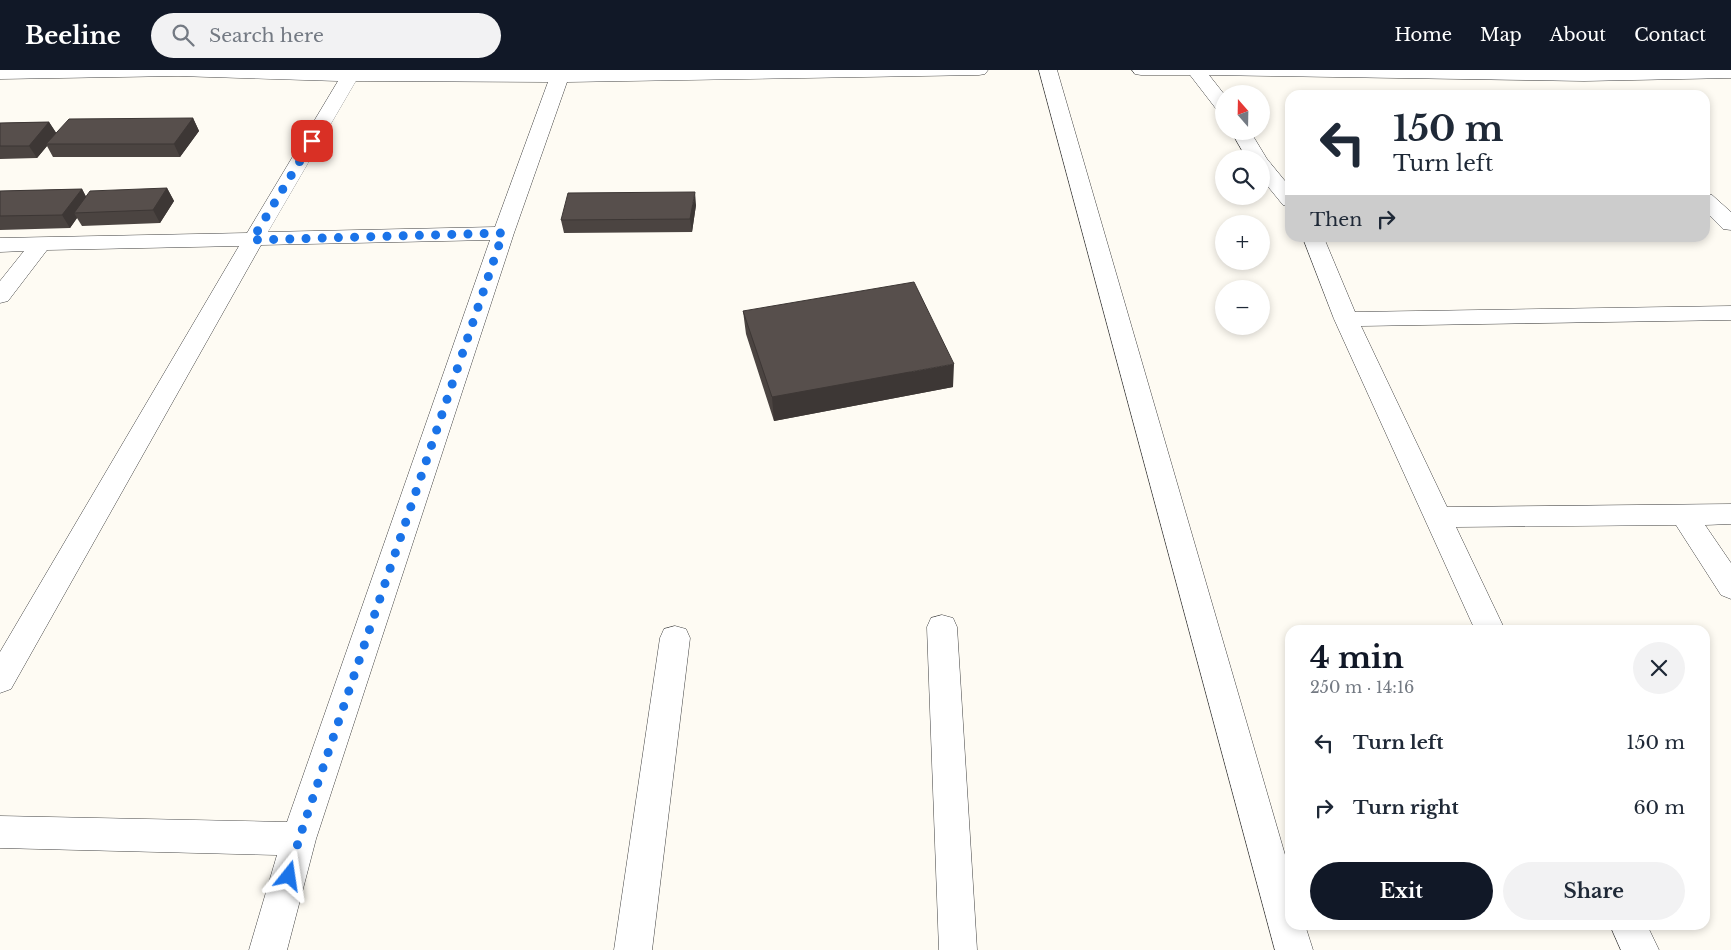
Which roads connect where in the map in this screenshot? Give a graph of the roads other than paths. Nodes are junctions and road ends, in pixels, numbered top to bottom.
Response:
1 (979, 70) edge
2 (1048, 70) edge
3 (1141, 70) edge
4 (1311, 70) edge
5 (1195, 71) edge
6 (352, 73) edge
7 (561, 73) edge
8 (781, 73) edge
9 (1582, 73) edge
10 (1731, 73) edge
11 (0, 74) edge
12 (1598, 90) edge
13 (1215, 95) edge
14 (1270, 175) edge
15 (1285, 195) edge
16 (1710, 204) edge
17 (1731, 224) edge
18 (503, 233) junction
19 (252, 240) junction
20 (1316, 242) edge
21 (40, 244) junction
22 (0, 245) edge
23 (0, 296) edge
24 (1731, 313) edge
25 (1346, 319) junction
26 (1731, 514) edge
27 (1684, 515) junction
28 (1436, 517) junction
29 (1731, 587) edge
30 (1488, 625) edge
31 (942, 627) dead end
32 (676, 638) dead end
33 (0, 680) edge
34 (0, 832) edge
35 (299, 839) junction
36 (1285, 918) edge
37 (1288, 930) edge
38 (1630, 930) edge
39 (268, 950) edge
40 (634, 950) edge
41 (958, 950) edge
42 (1294, 950) edge
43 (1640, 950) edge

1 - 8 street
2 - 36 street
3 - 5 street
4 - 5 street
4 - 9 street
5 - 13 street
6 - 7 street
6 - 11 street
6 - 19 street
7 - 8 street
7 - 18 street
9 - 10 street
9 - 12 street
14 - 15 street
16 - 17 street
18 - 19 street
18 - 35 street
19 - 21 street
19 - 33 street
20 - 25 street
21 - 22 street
21 - 23 street
24 - 25 street
25 - 28 street
26 - 27 street
27 - 28 street
27 - 29 street
28 - 30 street
31 - 41 street
32 - 40 street
34 - 35 street
35 - 39 street
37 - 42 street
38 - 43 street

